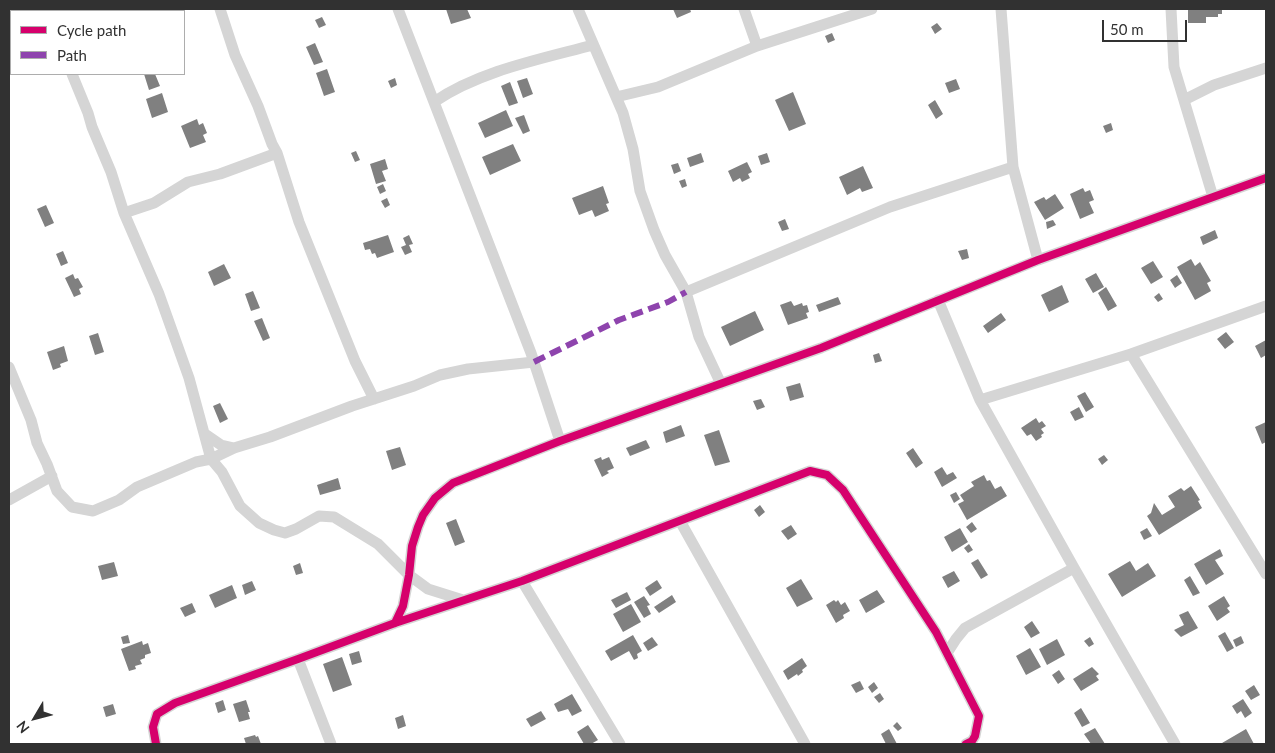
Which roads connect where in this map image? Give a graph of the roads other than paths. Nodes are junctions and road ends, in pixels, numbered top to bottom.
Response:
1 (220, 9) edge
2 (398, 9) edge
3 (578, 9) edge
4 (744, 9) edge
5 (872, 9) edge
6 (1001, 9) edge
7 (1171, 9) edge
8 (593, 45) junction
9 (757, 46) junction
10 (1266, 68) edge
11 (72, 75) edge
12 (616, 97) junction
13 (1184, 100) junction
14 (434, 102) junction
15 (277, 153) junction
16 (1013, 167) junction
17 (1266, 178) edge
18 (1212, 197) junction
19 (124, 213) junction
20 (1038, 260) junction
21 (686, 292) junction
22 (938, 300) junction
23 (1266, 306) edge
24 (1131, 354) junction
25 (534, 362) junction
26 (9, 367) edge
27 (721, 384) junction
28 (374, 399) junction
29 (980, 400) junction
30 (205, 434) junction
31 (560, 441) junction
32 (234, 448) junction
33 (210, 458) junction
34 (52, 476) junction
35 (9, 500) edge
36 (680, 521) junction
37 (1074, 568) junction
38 (1266, 574) edge
39 (409, 575) junction
40 (522, 581) junction
41 (463, 600) junction
42 (395, 623) junction
43 (947, 654) junction
44 (298, 659) junction
45 (156, 744) edge
46 (331, 744) edge
47 (620, 744) edge
48 (805, 744) edge
49 (966, 744) edge
50 (1175, 744) edge

1 - 15 street
2 - 14 street
3 - 8 street
4 - 9 street
5 - 9 street
6 - 16 street
7 - 13 street
8 - 12 street
8 - 14 street
9 - 12 street
10 - 13 street
11 - 19 street
12 - 21 street
13 - 18 street
14 - 25 street
15 - 19 street
15 - 28 street
16 - 20 street
16 - 21 street
17 - 18 street
18 - 20 street
19 - 30 street
20 - 22 street
21 - 27 street
22 - 27 street
22 - 29 street
23 - 24 street
24 - 29 street
24 - 38 street
25 - 28 street
25 - 31 street
26 - 34 street
27 - 31 street
28 - 32 street
29 - 37 street
30 - 32 street
30 - 33 street
31 - 39 street
32 - 33 street
33 - 34 street
33 - 39 street
34 - 35 street
36 - 40 street
36 - 43 street
36 - 48 street
37 - 43 street
37 - 50 street
39 - 41 street
39 - 42 street
40 - 41 street
40 - 47 street
41 - 42 street
42 - 44 street
43 - 49 street
44 - 45 street
44 - 46 street

